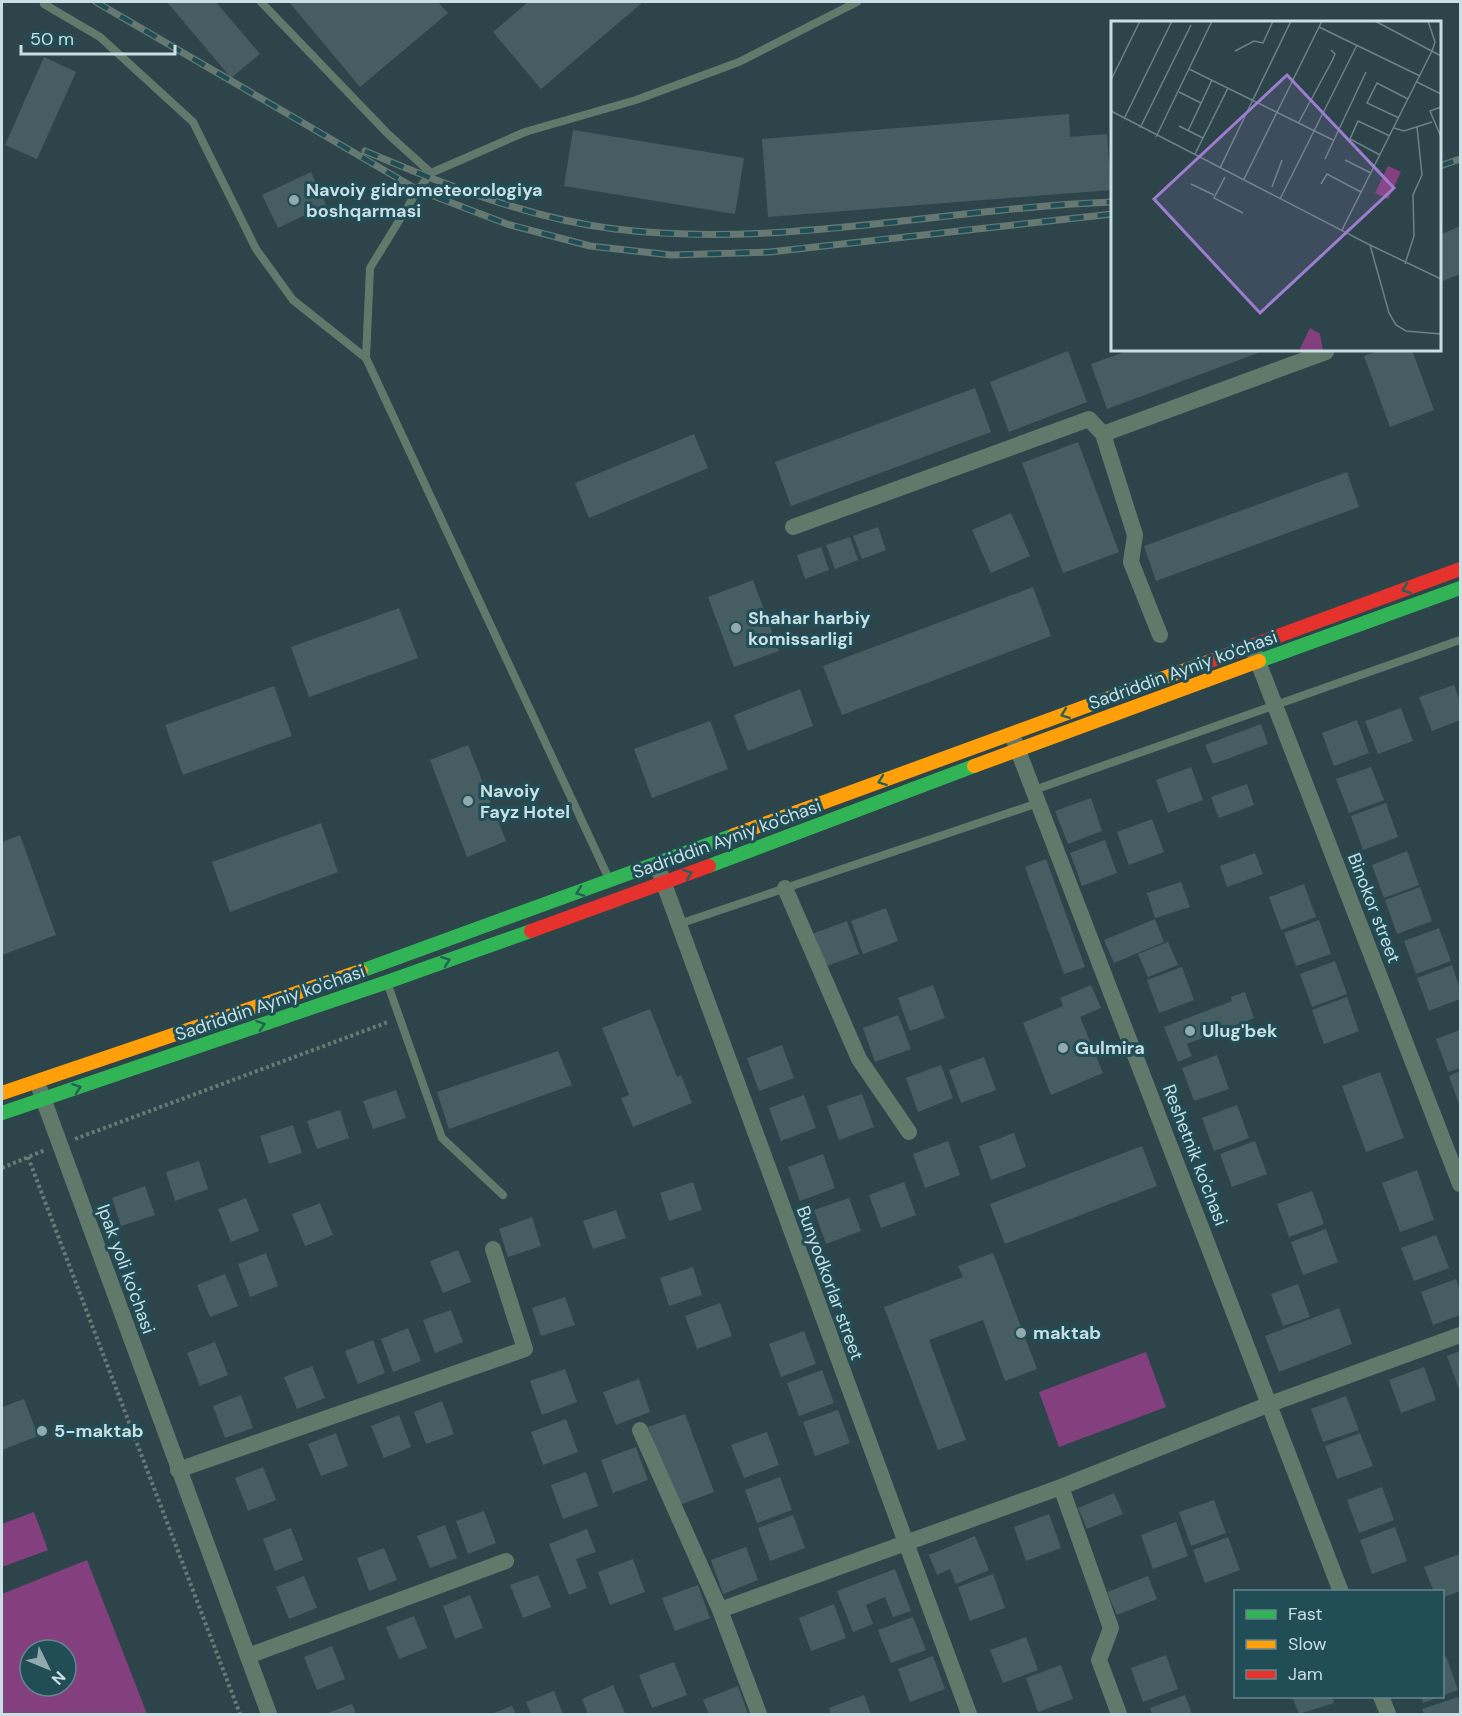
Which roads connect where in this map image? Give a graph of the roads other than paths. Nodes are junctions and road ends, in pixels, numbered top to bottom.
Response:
1 (261, 2) edge
2 (857, 2) edge
3 (44, 4) dead end
4 (431, 173) junction
5 (1326, 352) dead end
6 (366, 358) junction
7 (1103, 434) junction
8 (793, 527) dead end
9 (1461, 569) edge
10 (1461, 588) edge
11 (1160, 635) dead end
12 (1461, 640) edge
13 (1252, 645) junction
14 (1258, 662) junction
15 (1275, 706) junction
16 (1014, 741) junction
17 (1036, 797) junction
18 (657, 864) junction
19 (610, 882) junction
20 (664, 883) junction
21 (785, 888) junction
22 (616, 899) junction
23 (679, 924) junction
24 (381, 964) junction
25 (387, 982) junction
26 (37, 1081) junction
27 (2, 1093) edge
28 (43, 1099) junction
29 (2, 1113) edge
30 (909, 1132) dead end
31 (1461, 1184) edge
32 (502, 1195) dead end
33 (493, 1249) dead end
34 (1461, 1335) edge
35 (1270, 1404) junction
36 (640, 1430) dead end
37 (178, 1470) junction
38 (1061, 1487) junction
39 (904, 1543) junction
40 (506, 1561) dead end
41 (1340, 1590) edge
42 (720, 1610) junction
43 (248, 1656) junction
44 (1382, 1698) edge
45 (269, 1714) edge
46 (759, 1714) edge
47 (969, 1714) edge
48 (1119, 1714) edge
49 (1388, 1714) edge

1 - 4 lane
2 - 4 lane
3 - 6 lane
4 - 6 lane
5 - 7 street
6 - 19 lane
7 - 8 street
7 - 11 street
9 -> 13 main road, Sadriddin Ayniy ko'chasi
10 - 14 main road, Sadriddin Ayniy ko'chasi
12 - 15 lane
13 - 14 street, Binokor street
13 -> 16 main road, Sadriddin Ayniy ko'chasi
14 - 15 street, Binokor street
14 - 16 main road, Sadriddin Ayniy ko'chasi
15 - 17 lane
15 - 31 street, Binokor street
16 - 17 street, Reshetnik ko'chasi
16 -> 18 main road, Sadriddin Ayniy ko'chasi
20 -> 16 main road, Sadriddin Ayniy ko'chasi
17 - 21 lane
17 - 35 street, Reshetnik ko'chasi
18 - 19 main road, Sadriddin Ayniy ko'chasi
18 - 20 street, Bunyodkorlar street
19 - 22 lane
19 -> 24 main road, Sadriddin Ayniy ko'chasi
20 - 22 main road, Sadriddin Ayniy ko'chasi
20 - 23 street, Bunyodkorlar street
21 - 23 lane
21 - 30 street
25 -> 22 main road, Sadriddin Ayniy ko'chasi
23 - 39 street, Bunyodkorlar street
24 - 25 lane
24 - 26 main road, Sadriddin Ayniy ko'chasi
28 -> 25 main road, Sadriddin Ayniy ko'chasi
25 - 32 lane
26 - 27 main road, Sadriddin Ayniy ko'chasi
26 - 28 street, Ipak yoli ko'chasi
28 - 29 main road, Sadriddin Ayniy ko'chasi
28 - 37 street, Ipak yoli ko'chasi
33 - 37 street
34 - 35 street
35 - 38 street
35 - 41 street, Reshetnik ko'chasi
36 - 42 street
37 - 43 street, Ipak yoli ko'chasi
38 - 39 street
38 - 48 street
39 - 42 street
39 - 47 street, Bunyodkorlar street
40 - 43 street
42 - 46 street
43 - 45 street, Ipak yoli ko'chasi
44 - 49 street

